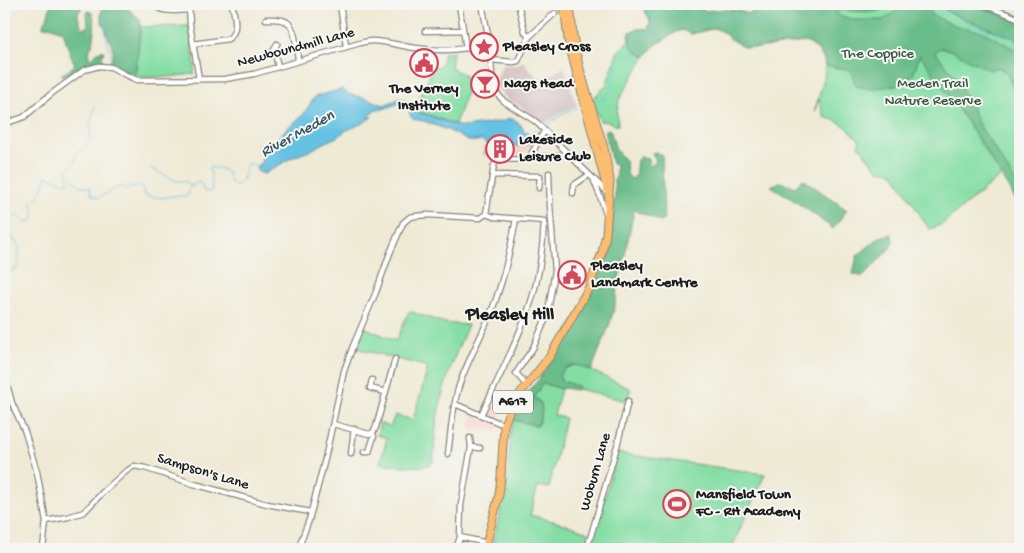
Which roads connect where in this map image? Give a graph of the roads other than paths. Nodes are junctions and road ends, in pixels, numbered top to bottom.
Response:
1 (154, 4) edge
2 (232, 4) edge
3 (340, 4) edge
4 (459, 4) edge
5 (482, 4) edge
6 (518, 4) edge
7 (564, 4) edge
8 (570, 4) edge
9 (980, 4) edge
10 (189, 7) edge
11 (555, 13) dead end
12 (266, 19) dead end
13 (1020, 19) edge
14 (425, 30) dead end
15 (463, 30) junction
16 (529, 37) junction
17 (489, 40) junction
18 (193, 44) junction
19 (278, 44) dead end
20 (346, 46) junction
21 (466, 48) junction
22 (490, 60) junction
23 (298, 62) junction
24 (278, 67) junction
25 (199, 79) junction
26 (4, 124) edge
27 (544, 130) junction
28 (567, 153) junction
29 (529, 156) junction
30 (549, 173) dead end
31 (493, 175) junction
32 (589, 175) junction
33 (594, 180) junction
34 (539, 188) dead end
35 (573, 193) dead end
36 (609, 194) junction
37 (486, 214) junction
38 (516, 219) junction
39 (544, 221) junction
40 (551, 221) junction
41 (607, 221) junction
42 (394, 359) dead end
43 (4, 372) edge
44 (372, 380) dead end
45 (526, 385) junction
46 (385, 392) junction
47 (628, 401) dead end
48 (455, 404) junction
49 (481, 415) junction
50 (333, 424) junction
51 (504, 425) junction
52 (354, 430) junction
53 (372, 433) junction
54 (470, 438) dead end
55 (471, 447) junction
56 (480, 448) dead end
57 (364, 452) dead end
58 (351, 454) dead end
59 (448, 454) dead end
60 (310, 512) junction
61 (46, 521) junction
62 (460, 537) junction
63 (486, 546) edge
64 (43, 549) edge
65 (298, 549) edge
66 (456, 549) edge
67 (587, 549) edge

1 - 10 street
2 - 18 street
3 - 20 street
4 - 15 street
5 - 17 street
6 - 16 street
7 - 36 highway, A617
8 - 36 highway, A617
9 - 13 street
10 - 18 street
11 - 16 street
12 - 23 street
14 - 15 street
15 - 21 street
16 - 22 street
17 - 21 street, Newboundmill Lane
17 - 22 street
18 - 25 street
19 - 24 street
20 - 21 street, Newboundmill Lane
20 - 23 street, Newboundmill Lane
21 - 22 street, Newboundmill Lane
22 - 27 street
23 - 24 street, Newboundmill Lane
24 - 25 street, Newboundmill Lane
25 - 26 street, Newboundmill Lane
27 - 28 street
27 - 29 street
28 - 29 street
28 - 32 street
29 - 31 street
30 - 40 street
31 - 34 street
31 - 37 street
32 - 33 street
32 - 35 street
33 - 36 street
33 - 41 street
36 - 41 highway, A617
37 - 38 street
37 - 50 street
38 - 39 street
38 - 48 street
39 - 40 street
39 - 49 street
40 - 45 street
41 - 45 highway, A617
42 - 46 street
43 - 61 street
44 - 46 street
45 - 51 highway, A617
46 - 53 street
47 - 67 street, Woburn Lane
48 - 49 street
48 - 59 street
49 - 51 street
50 - 52 street
50 - 60 street
51 - 63 highway, A617
52 - 53 street
52 - 58 street
53 - 57 street
54 - 55 street
55 - 56 street
55 - 62 street
60 - 61 street, Sampson's Lane
60 - 65 street
61 - 64 street
62 - 63 street
62 - 66 street

